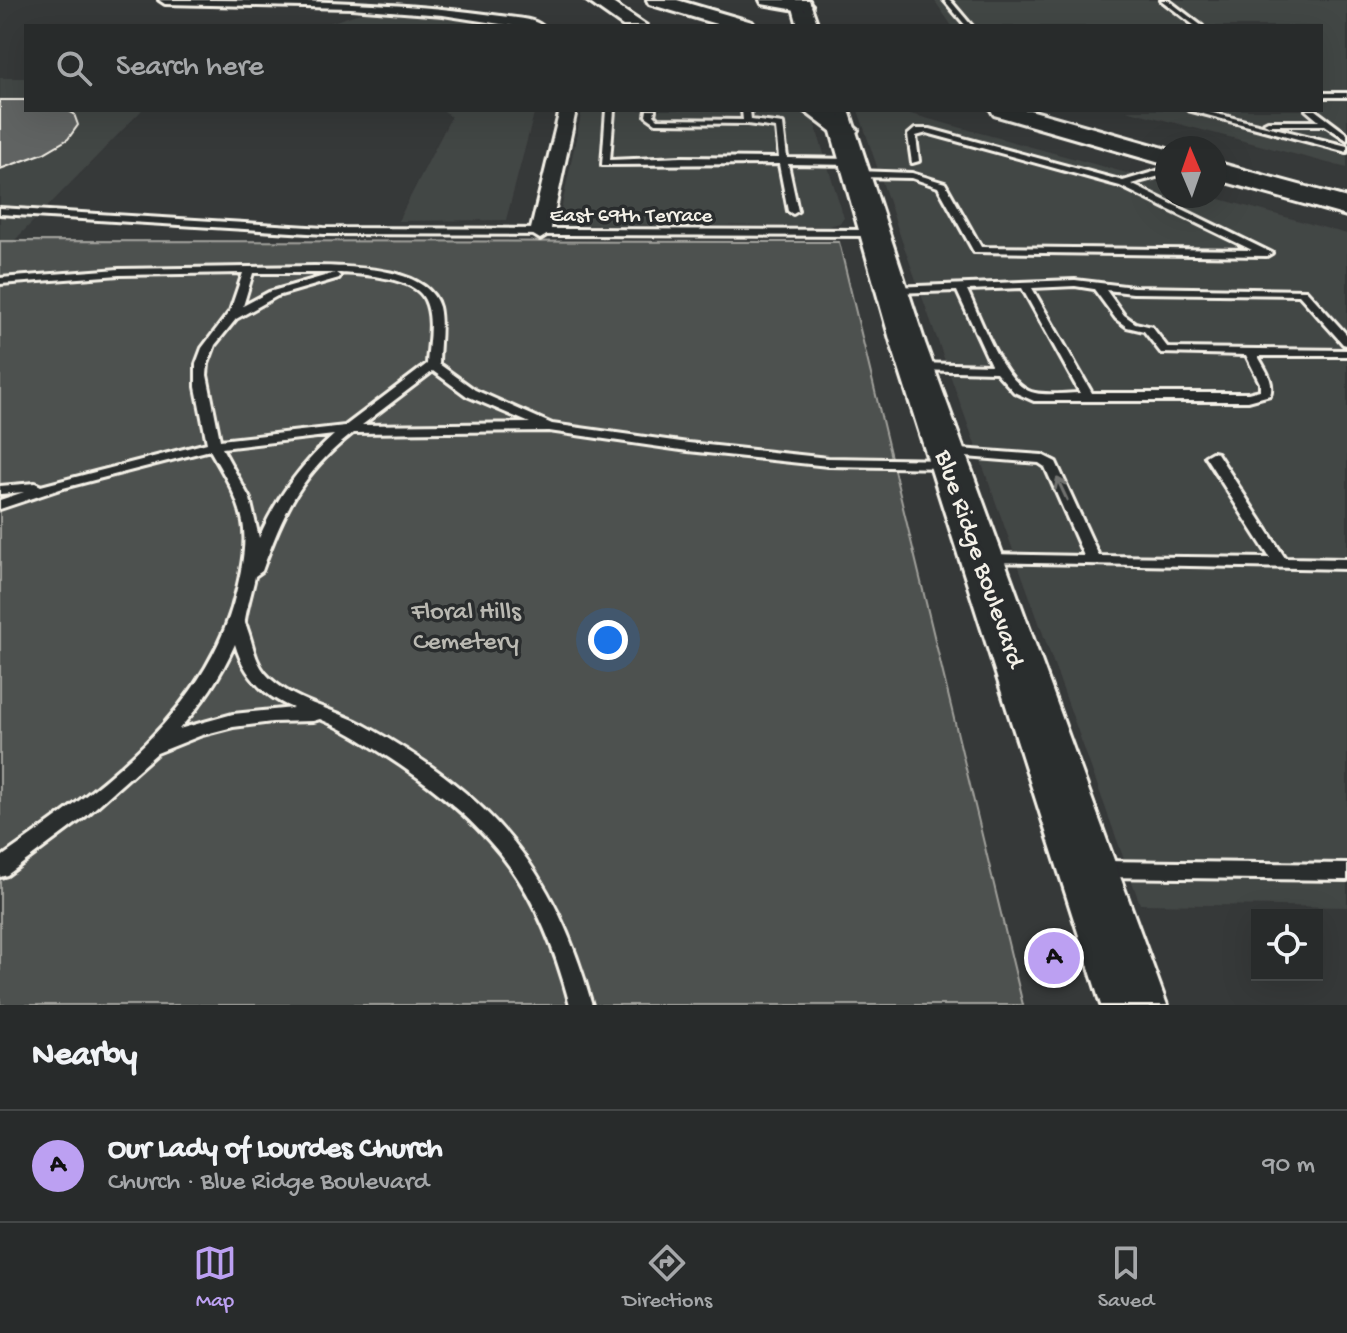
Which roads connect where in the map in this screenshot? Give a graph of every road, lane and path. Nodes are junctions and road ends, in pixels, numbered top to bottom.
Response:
1 (165, 0) edge
2 (595, 0) edge
3 (622, 0) edge
4 (656, 0) edge
5 (769, 0) edge
6 (947, 0) edge
7 (1164, 0) edge
8 (801, 3) edge
9 (523, 24) edge
10 (634, 24) edge
11 (701, 24) edge
12 (738, 24) edge
13 (807, 24) edge
14 (967, 24) edge
15 (1196, 24) edge
16 (1323, 95) edge
17 (1347, 95) edge
18 (568, 112) edge
19 (610, 112) edge
20 (651, 112) edge
21 (746, 112) edge
22 (1010, 112) edge
23 (1061, 112) edge
24 (1200, 112) edge
25 (1313, 112) edge
26 (747, 122) junction
27 (1245, 123) junction
28 (1327, 123) junction
29 (841, 137) edge
30 (1155, 137) edge
31 (1347, 138) edge
32 (1347, 149) edge
33 (1155, 154) edge
34 (1227, 156) edge
35 (783, 161) junction
36 (915, 161) dead end
37 (1227, 173) edge
38 (1155, 175) edge
39 (1123, 184) junction
40 (1347, 186) edge
41 (1347, 207) edge
42 (0, 211) edge
43 (793, 211) dead end
44 (540, 233) junction
45 (872, 233) junction
46 (249, 270) junction
47 (359, 272) junction
48 (0, 281) edge
49 (1026, 286) junction
50 (1098, 286) junction
51 (961, 288) junction
52 (891, 290) junction
53 (232, 317) junction
54 (1347, 342) edge
55 (1250, 352) junction
56 (1347, 353) edge
57 (433, 365) junction
58 (917, 367) junction
59 (999, 369) junction
60 (1088, 397) junction
61 (549, 427) junction
62 (353, 429) junction
63 (214, 445) junction
64 (1212, 456) dead end
65 (948, 458) junction
66 (58, 485) junction
67 (0, 490) edge
68 (0, 505) edge
69 (982, 559) junction
70 (1093, 560) junction
71 (1281, 563) junction
72 (1347, 564) edge
73 (247, 591) junction
74 (238, 622) junction
75 (324, 715) junction
76 (149, 753) junction
77 (0, 869) edge
78 (1088, 869) junction
79 (1347, 872) edge
80 (581, 1005) edge
81 (1134, 1005) edge

1 - 9 street
2 - 10 highway
3 - 11 highway
4 - 12 highway
5 - 8 highway
6 - 14 lane
7 - 15 lane
8 - 13 main road
16 - 17 lane
18 - 44 street
19 - 35 lane
20 - 26 lane
21 - 26 lane
22 - 33 highway
23 - 30 highway
24 - 27 lane
25 - 28 lane
26 - 35 lane
27 - 28 lane
27 - 32 lane
28 - 31 lane
29 - 35 lane
29 - 39 lane
29 - 45 main road, Blue Ridge Boulevard
34 - 40 highway
35 - 43 lane
36 - 39 lane
37 - 41 highway
38 - 39 lane
42 - 44 lane, East 69th Terrace
44 - 45 lane, East 69th Terrace
45 - 52 main road, Blue Ridge Boulevard
46 - 47 lane
46 - 48 lane
46 - 53 lane
47 - 53 lane
47 - 57 lane
49 - 50 lane
49 - 51 lane
49 - 60 lane
50 - 54 lane
50 - 55 lane
51 - 52 lane
51 - 59 lane
52 - 58 main road, Blue Ridge Boulevard
53 - 63 lane
55 - 56 lane
55 - 60 lane
57 - 61 lane
57 - 62 lane
58 - 59 lane
58 - 65 main road, Blue Ridge Boulevard
59 - 60 lane
61 - 62 lane
61 - 65 lane
62 - 63 lane
62 - 73 lane
63 - 66 lane
63 - 73 lane
64 - 71 lane
65 - 69 main road, Blue Ridge Boulevard
70 -> 65 lane
66 - 67 lane
66 - 68 lane
69 - 70 lane
69 - 78 main road, Blue Ridge Boulevard
70 - 71 lane
71 - 72 lane
73 - 74 lane
74 - 75 lane
74 - 76 lane
75 - 76 lane
75 - 80 lane
76 - 77 lane
78 - 79 lane
78 - 81 main road, Blue Ridge Boulevard

